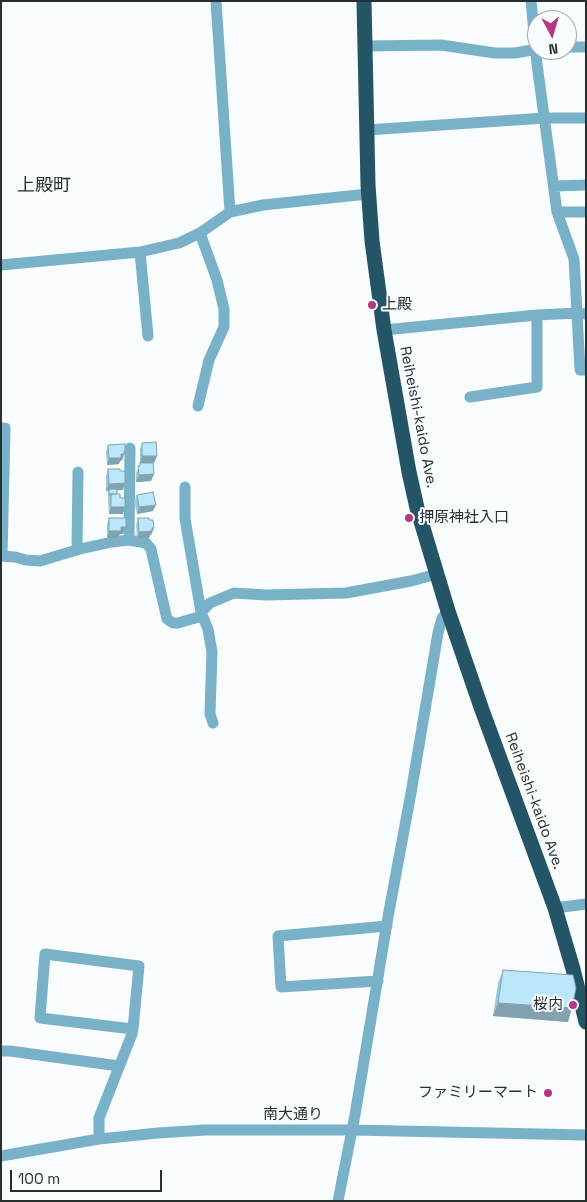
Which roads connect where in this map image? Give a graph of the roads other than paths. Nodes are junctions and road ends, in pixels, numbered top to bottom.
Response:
1 (216, 1) edge
2 (364, 1) edge
3 (365, 46) junction
4 (527, 51) edge
5 (538, 60) edge
6 (545, 118) junction
7 (586, 118) edge
8 (367, 130) junction
9 (586, 185) edge
10 (554, 186) junction
11 (368, 194) junction
12 (230, 212) junction
13 (557, 212) junction
14 (586, 212) edge
15 (200, 233) junction
16 (140, 252) junction
17 (574, 258) junction
18 (586, 258) edge
19 (1, 266) edge
20 (581, 313) edge
21 (537, 316) junction
22 (384, 330) junction
23 (148, 336) dead end
24 (586, 370) edge
25 (470, 397) dead end
26 (198, 406) dead end
27 (1, 428) edge
28 (130, 448) dead end
29 (78, 472) dead end
30 (185, 487) dead end
31 (129, 540) junction
32 (77, 550) junction
33 (2, 556) edge
34 (437, 574) junction
35 (448, 610) junction
36 (202, 614) junction
37 (213, 723) dead end
38 (586, 904) edge
39 (555, 908) junction
40 (387, 926) junction
41 (378, 981) junction
42 (586, 1022) edge
43 (133, 1029) junction
44 (1, 1051) edge
45 (119, 1066) junction
46 (352, 1130) junction
47 (586, 1135) edge
48 (99, 1139) junction
49 (1, 1156) edge
50 (338, 1201) edge

1 - 12 street
2 - 3 highway, Reiheishi-kaido Ave.
3 - 4 street
3 - 8 highway, Reiheishi-kaido Ave.
5 - 6 street
6 - 7 street
6 - 8 street
6 - 10 street
8 - 11 highway, Reiheishi-kaido Ave.
9 - 10 street
10 - 13 street
11 - 12 street
11 - 22 highway, Reiheishi-kaido Ave.
12 - 15 street
13 - 14 street
13 - 17 street
15 - 16 street
15 - 26 street
16 - 19 street
16 - 23 street
17 - 18 street
17 - 20 street
20 - 21 street
20 - 24 street
21 - 22 street
21 - 25 street
22 - 34 highway, Reiheishi-kaido Ave.
27 - 33 street
28 - 31 street
29 - 32 street
30 - 36 street
31 - 32 street
31 - 36 street
32 - 33 street
34 - 35 highway, Reiheishi-kaido Ave.
34 - 36 street
35 - 39 highway, Reiheishi-kaido Ave.
35 - 40 street
36 - 37 street
38 - 39 street
39 - 42 highway, Reiheishi-kaido Ave.
40 - 41 street
40 - 41 street
41 - 46 street
43 - 43 street
43 - 45 street
44 - 45 street
45 - 48 street
46 - 47 street, 南大通り
46 - 48 street, 南大通り
46 - 50 street
48 - 49 street, 南大通り

